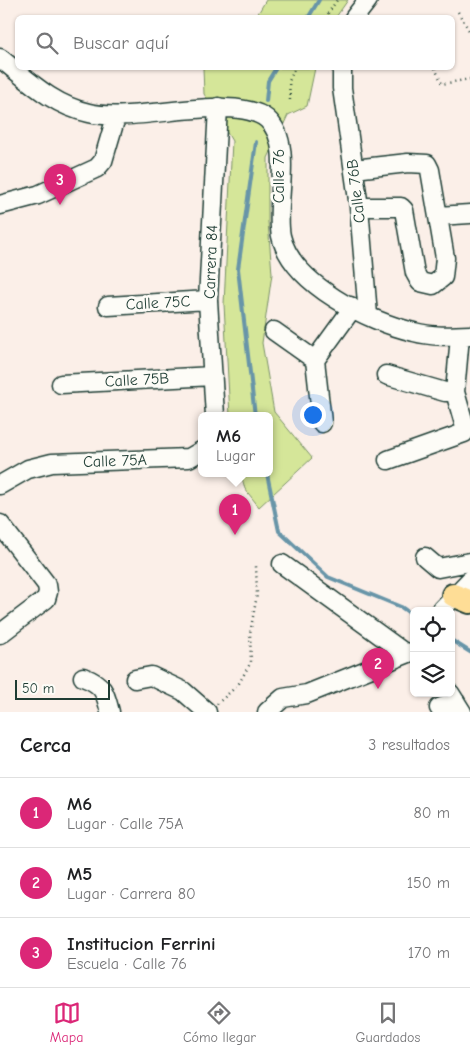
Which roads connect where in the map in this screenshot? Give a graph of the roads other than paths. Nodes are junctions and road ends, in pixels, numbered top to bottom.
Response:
1 (368, 0) edge
2 (356, 15) edge
3 (0, 58) edge
4 (342, 70) edge
5 (218, 108) junction
6 (116, 116) junction
7 (354, 169) junction
8 (0, 204) edge
9 (359, 207) junction
10 (470, 214) edge
11 (438, 216) junction
12 (208, 300) junction
13 (108, 306) dead end
14 (350, 306) junction
15 (368, 315) junction
16 (274, 331) dead end
17 (465, 335) edge
18 (314, 360) junction
19 (386, 375) dead end
20 (213, 376) junction
21 (62, 384) dead end
22 (455, 392) junction
23 (215, 412) edge
24 (322, 423) dead end
25 (198, 453) edge
26 (388, 460) dead end
27 (0, 485) edge
28 (0, 524) edge
29 (425, 557) dead end
30 (470, 562) edge
31 (282, 564) dead end
32 (470, 580) edge
33 (454, 602) edge
34 (0, 634) edge
35 (406, 654) edge
36 (83, 677) dead end
37 (135, 679) dead end
38 (110, 712) edge
39 (207, 712) edge
40 (267, 712) edge

1 - 2 street
3 - 6 street, Calle 76
4 - 7 street, Calle 76B
5 - 6 street, Calle 76
5 - 12 street, Carrera 84
5 - 14 street, Calle 76
6 - 8 street
7 - 9 street, Calle 76B
7 - 11 street
9 - 11 street
9 - 15 street, Calle 76B
10 - 11 street
12 - 13 street, Calle 75C
12 - 20 street, Carrera 84
14 - 15 street, Calle 76
14 - 18 street
15 - 17 street, Calle 76
16 - 18 street
17 - 22 street
18 - 24 street
19 - 22 street
20 - 21 street, Calle 75B
20 - 23 street, Carrera 84
22 - 26 street
25 - 27 street, Calle 75A
28 - 34 street
29 - 30 street
31 - 35 street
32 - 33 street
35 - 40 street
36 - 38 street
37 - 39 street

